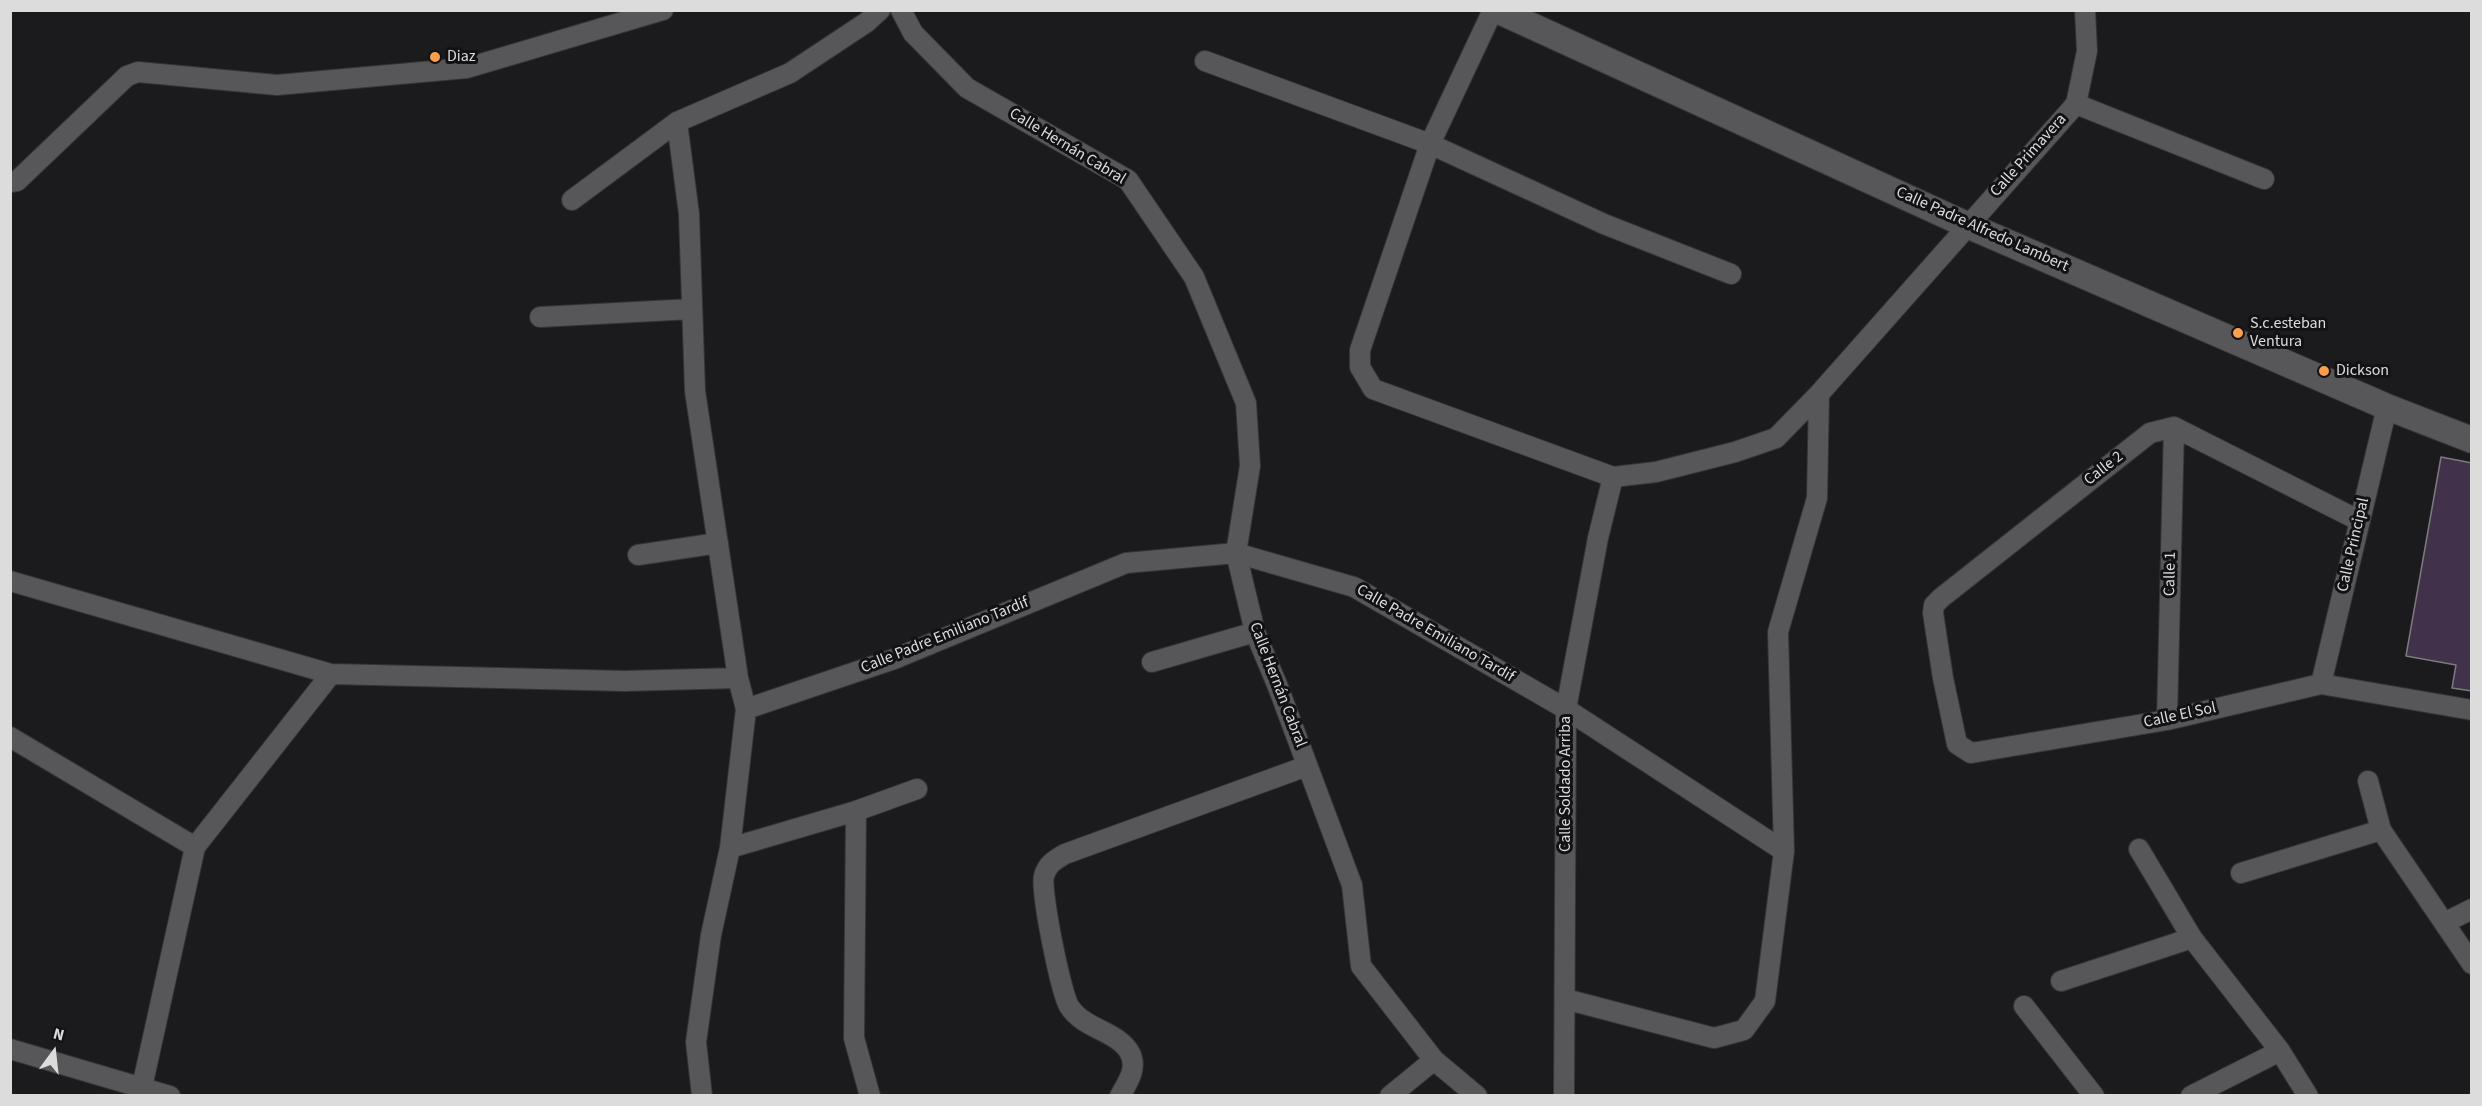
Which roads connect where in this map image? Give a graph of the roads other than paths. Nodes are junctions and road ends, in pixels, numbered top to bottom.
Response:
1 (663, 10) edge
2 (880, 10) edge
3 (901, 10) edge
4 (1495, 10) edge
5 (2085, 10) edge
6 (1205, 61) dead end
7 (2076, 104) junction
8 (676, 122) junction
9 (1430, 144) junction
10 (2264, 179) dead end
11 (10, 182) edge
12 (572, 200) dead end
13 (1967, 225) junction
14 (1731, 274) dead end
15 (692, 309) junction
16 (540, 317) dead end
17 (1819, 394) junction
18 (2387, 407) junction
19 (2174, 427) junction
20 (2472, 440) edge
21 (1613, 477) junction
22 (2360, 521) junction
23 (718, 543) junction
24 (1236, 553) junction
25 (638, 555) dead end
26 (10, 581) edge
27 (1255, 632) junction
28 (1152, 662) dead end
29 (331, 674) junction
30 (738, 678) junction
31 (1943, 678) joint
32 (2321, 684) junction
33 (746, 709) junction
34 (1566, 709) junction
35 (2472, 710) edge
36 (2167, 720) junction
37 (10, 737) edge
38 (1307, 766) junction
39 (2368, 781) dead end
40 (917, 789) dead end
41 (856, 811) junction
42 (2381, 830) junction
43 (195, 847) junction
44 (730, 848) junction
45 (2139, 849) dead end
46 (1784, 851) junction
47 (2241, 873) dead end
48 (2472, 909) edge
49 (2444, 923) junction
50 (2192, 938) junction
51 (2472, 964) edge
52 (2061, 981) dead end
53 (1565, 999) junction
54 (2024, 1006) dead end
55 (10, 1049) edge
56 (2280, 1051) junction
57 (1434, 1060) junction
58 (140, 1091) edge
59 (170, 1095) edge
60 (702, 1095) edge
61 (870, 1095) edge
62 (1120, 1095) edge
63 (1390, 1095) edge
64 (1477, 1095) edge
65 (1564, 1095) edge
66 (2094, 1095) edge
67 (2191, 1095) edge
68 (2308, 1095) edge

1 - 11 street
2 - 8 street
3 - 24 street, Calle Hernán Cabral
4 - 9 street
4 - 13 street, Calle Padre Alfredo Lambert
5 - 7 street, Calle Primavera
6 - 9 street
7 - 10 street
7 - 13 street, Calle Primavera
8 - 12 street
8 - 15 street
9 - 14 street
9 - 21 street
13 - 17 street, Calle Primavera
13 - 18 street, Calle Padre Alfredo Lambert
15 - 16 street
15 - 23 street
17 - 21 street, Calle Primavera
17 - 46 street
18 - 20 street, Calle Padre Alfredo Lambert
18 - 22 street, Calle Principal
19 - 22 street
19 - 31 street, Calle 2
19 - 36 street, Calle 1
21 - 34 street, Calle Soldado Arriba
22 - 32 street, Calle Principal
23 - 25 street
23 - 30 street
24 - 27 street, Calle Hernán Cabral
24 - 33 street, Calle Padre Emiliano Tardif
24 - 34 street, Calle Padre Emiliano Tardif
26 - 29 street
27 - 28 street
27 - 38 street, Calle Hernán Cabral
29 - 30 street
29 - 43 street
30 - 33 street
31 - 36 street, Calle El Sol
32 - 35 street, Calle El Sol
32 - 36 street, Calle El Sol
33 - 44 street
34 - 46 street, Calle Padre Emiliano Tardif
34 - 53 street, Calle Soldado Arriba
37 - 43 street
38 - 57 street, Calle Hernán Cabral
38 - 62 street
39 - 42 street
40 - 41 street
41 - 44 street
41 - 61 street
42 - 47 street
42 - 49 street
43 - 58 street
44 - 60 street
45 - 50 street
46 - 53 street
48 - 49 street
49 - 51 street
50 - 52 street
50 - 56 street
53 - 65 street, Calle Soldado Arriba
54 - 66 street
55 - 58 street
56 - 67 street
56 - 68 street
57 - 63 street
57 - 64 street, Calle Hernán Cabral
58 - 59 street

